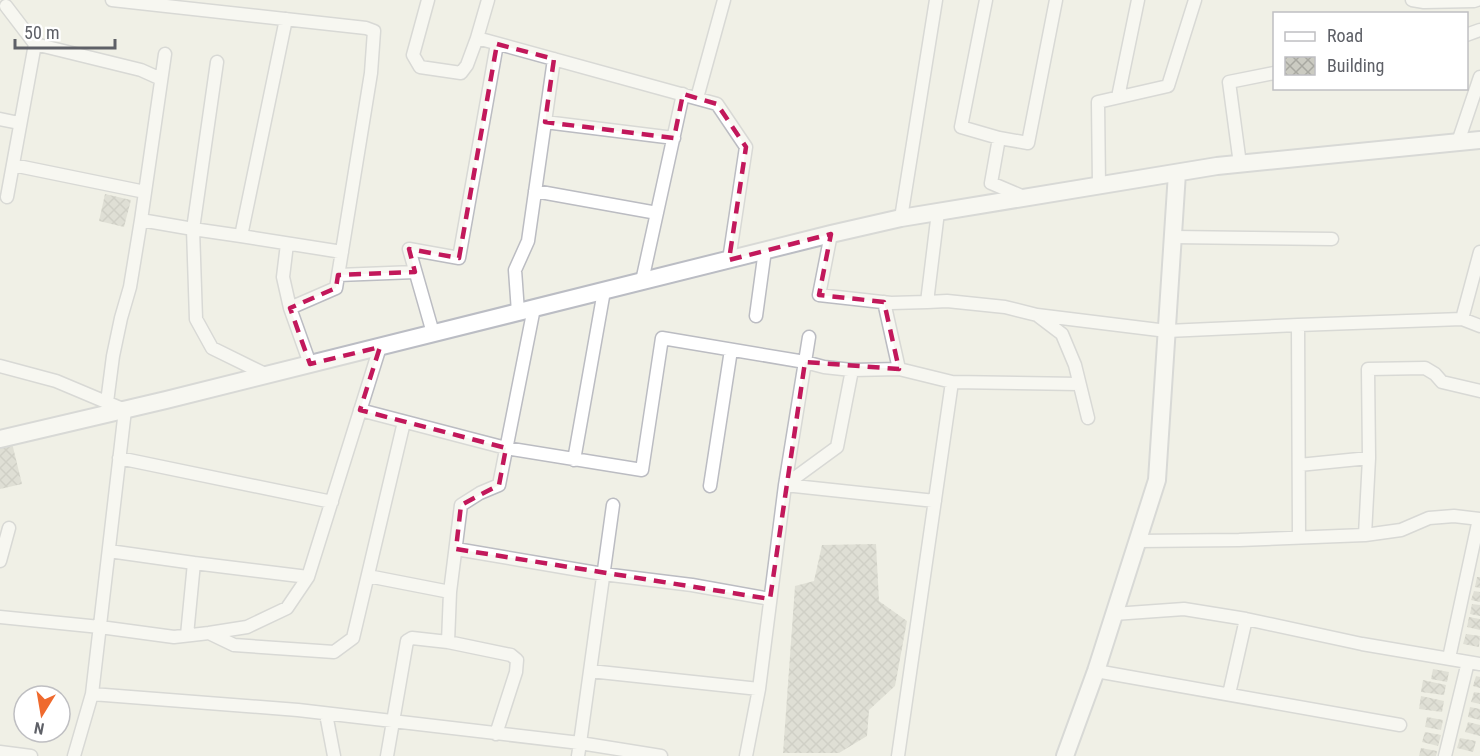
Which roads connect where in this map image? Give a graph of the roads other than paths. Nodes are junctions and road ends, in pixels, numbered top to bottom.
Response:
1 (112, 0) edge
2 (428, 0) edge
3 (488, 0) edge
4 (723, 0) edge
5 (936, 0) edge
6 (986, 0) edge
7 (1056, 0) edge
8 (1138, 0) edge
9 (1195, 0) edge
10 (1412, 0) edge
11 (1477, 0) edge
12 (5, 6) edge
13 (286, 19) junction
14 (477, 38) junction
15 (35, 44) junction
16 (497, 44) junction
17 (165, 54) dead end
18 (554, 59) junction
19 (217, 62) dead end
20 (1273, 73) edge
21 (1480, 77) edge
22 (161, 79) junction
23 (683, 94) junction
24 (1118, 97) junction
25 (697, 98) junction
26 (0, 119) edge
27 (545, 122) junction
28 (19, 123) junction
29 (674, 138) junction
30 (999, 138) junction
31 (1480, 140) edge
32 (1458, 142) junction
33 (1240, 164) junction
34 (13, 165) junction
35 (1177, 172) junction
36 (1099, 186) junction
37 (535, 191) junction
38 (145, 192) junction
39 (7, 197) dead end
40 (1025, 198) junction
41 (938, 212) junction
42 (657, 213) junction
43 (902, 218) junction
44 (141, 220) junction
45 (193, 229) junction
46 (831, 234) junction
47 (241, 236) junction
48 (1173, 237) junction
49 (1332, 239) dead end
50 (287, 244) junction
51 (765, 250) junction
52 (342, 252) junction
53 (1480, 252) edge
54 (729, 260) junction
55 (415, 272) junction
56 (338, 275) junction
57 (642, 281) junction
58 (604, 291) junction
59 (884, 302) junction
60 (927, 302) junction
61 (290, 308) junction
62 (526, 310) junction
63 (1037, 315) junction
64 (756, 316) dead end
65 (1462, 319) junction
66 (1298, 325) junction
67 (1480, 326) edge
68 (1167, 331) junction
69 (433, 333) junction
70 (809, 337) dead end
71 (380, 346) junction
72 (731, 350) junction
73 (805, 362) junction
74 (310, 364) junction
75 (0, 366) edge
76 (899, 369) junction
77 (852, 370) junction
78 (267, 375) junction
79 (952, 382) junction
80 (1079, 384) junction
81 (1480, 391) edge
82 (107, 402) junction
83 (125, 410) junction
84 (360, 410) junction
85 (1088, 418) dead end
86 (404, 422) junction
87 (0, 439) edge
88 (506, 448) junction
89 (119, 458) junction
90 (1369, 458) junction
91 (574, 460) junction
92 (1299, 465) junction
93 (785, 485) junction
94 (710, 486) dead end
95 (935, 501) junction
96 (332, 502) junction
97 (613, 505) dead end
98 (1479, 519) edge
99 (9, 528) dead end
100 (1365, 535) junction
101 (1299, 537) junction
102 (1137, 541) junction
103 (456, 549) junction
104 (109, 551) junction
105 (0, 561) edge
106 (195, 563) junction
107 (603, 574) junction
108 (368, 576) junction
109 (308, 577) junction
110 (450, 592) junction
111 (770, 599) junction
112 (1114, 614) junction
113 (0, 617) edge
114 (1246, 619) junction
115 (100, 627) junction
116 (209, 633) junction
117 (188, 635) junction
118 (448, 642) junction
119 (1449, 658) junction
120 (1474, 663) edge
121 (1096, 670) junction
122 (590, 671) junction
123 (759, 689) junction
124 (92, 694) junction
125 (1229, 694) junction
126 (326, 714) junction
127 (393, 721) junction
128 (1400, 725) dead end
129 (496, 734) junction
130 (580, 743) junction
131 (0, 752) edge
132 (31, 756) edge
133 (74, 756) edge
134 (334, 756) edge
135 (387, 756) edge
136 (578, 756) edge
137 (661, 756) edge
138 (746, 756) edge
139 (898, 756) edge
140 (1065, 756) edge
141 (1445, 756) edge

1 - 13 street
2 - 14 street
3 - 14 street
4 - 25 street
5 - 43 street
6 - 30 street
7 - 30 street
8 - 24 street
9 - 24 street
10 - 11 street
12 - 15 street
13 - 47 street
13 - 52 street
14 - 16 street
15 - 22 street
15 - 28 street
16 - 18 street
16 - 55 street
17 - 22 street
18 - 23 street
18 - 27 street
19 - 45 street
20 - 33 street
21 - 32 street
22 - 38 street
23 - 25 street
23 - 29 street
24 - 36 street
25 - 54 street
26 - 28 street
27 - 29 street
27 - 37 street
28 - 34 street
29 - 42 street
30 - 40 street
31 - 32 street
32 - 33 street
33 - 35 street
34 - 38 street
34 - 39 street
35 - 36 street
35 - 48 street
36 - 40 street
37 - 42 street
37 - 62 street
38 - 44 street
40 - 41 street
41 - 43 street
41 - 60 street
42 - 57 street
43 - 46 street
44 - 45 street
44 - 82 street
45 - 47 street
45 - 78 street
46 - 51 street
46 - 59 street
47 - 50 street
48 - 49 street
48 - 68 street
50 - 52 street
50 - 61 street
51 - 54 street
51 - 64 street
52 - 56 street
53 - 65 street
54 - 57 street
55 - 56 street
55 - 69 street
56 - 61 street
57 - 58 street
58 - 62 street
58 - 91 street
59 - 60 street
59 - 76 street
60 - 63 street
61 - 74 street
62 - 69 street
62 - 88 street
63 - 68 street
63 - 80 street
65 - 66 street
65 - 67 street
66 - 68 street
66 - 92 street
68 - 102 street
69 - 71 street
70 - 73 street
71 - 74 street
71 - 84 street
72 - 73 street
72 - 91 street
72 - 94 street
73 - 77 street
73 - 93 street
74 - 78 street
75 - 82 street
76 - 77 street
76 - 79 street
77 - 93 street
78 - 83 street
79 - 80 street
79 - 95 street
80 - 85 street
81 - 90 street
82 - 83 street
83 - 87 street
83 - 89 street
84 - 86 street
84 - 96 street
86 - 88 street
86 - 108 street
88 - 91 street
88 - 103 street
89 - 96 street
89 - 104 street
90 - 92 street
90 - 100 street
92 - 101 street
93 - 95 street
93 - 111 street
95 - 139 street
96 - 109 street
97 - 107 street
98 - 100 street
98 - 119 street
99 - 105 street
100 - 101 street
101 - 102 street
102 - 112 street
103 - 107 street
103 - 110 street
104 - 106 street
104 - 115 street
106 - 109 street
106 - 117 street
107 - 111 street
107 - 122 street
108 - 110 street
108 - 116 street
109 - 116 street
110 - 118 street
111 - 123 street
112 - 114 street
112 - 121 street
113 - 115 street
114 - 119 street
114 - 125 street
115 - 117 street
115 - 124 street
116 - 117 street
118 - 127 street
118 - 129 street
119 - 120 street
120 - 141 street
121 - 125 street
121 - 140 street
122 - 123 street
122 - 130 street
123 - 138 street
124 - 126 street
124 - 133 street
125 - 128 street
126 - 127 street
126 - 134 street
127 - 129 street
127 - 135 street
129 - 130 street
130 - 136 street
130 - 137 street
131 - 132 street

